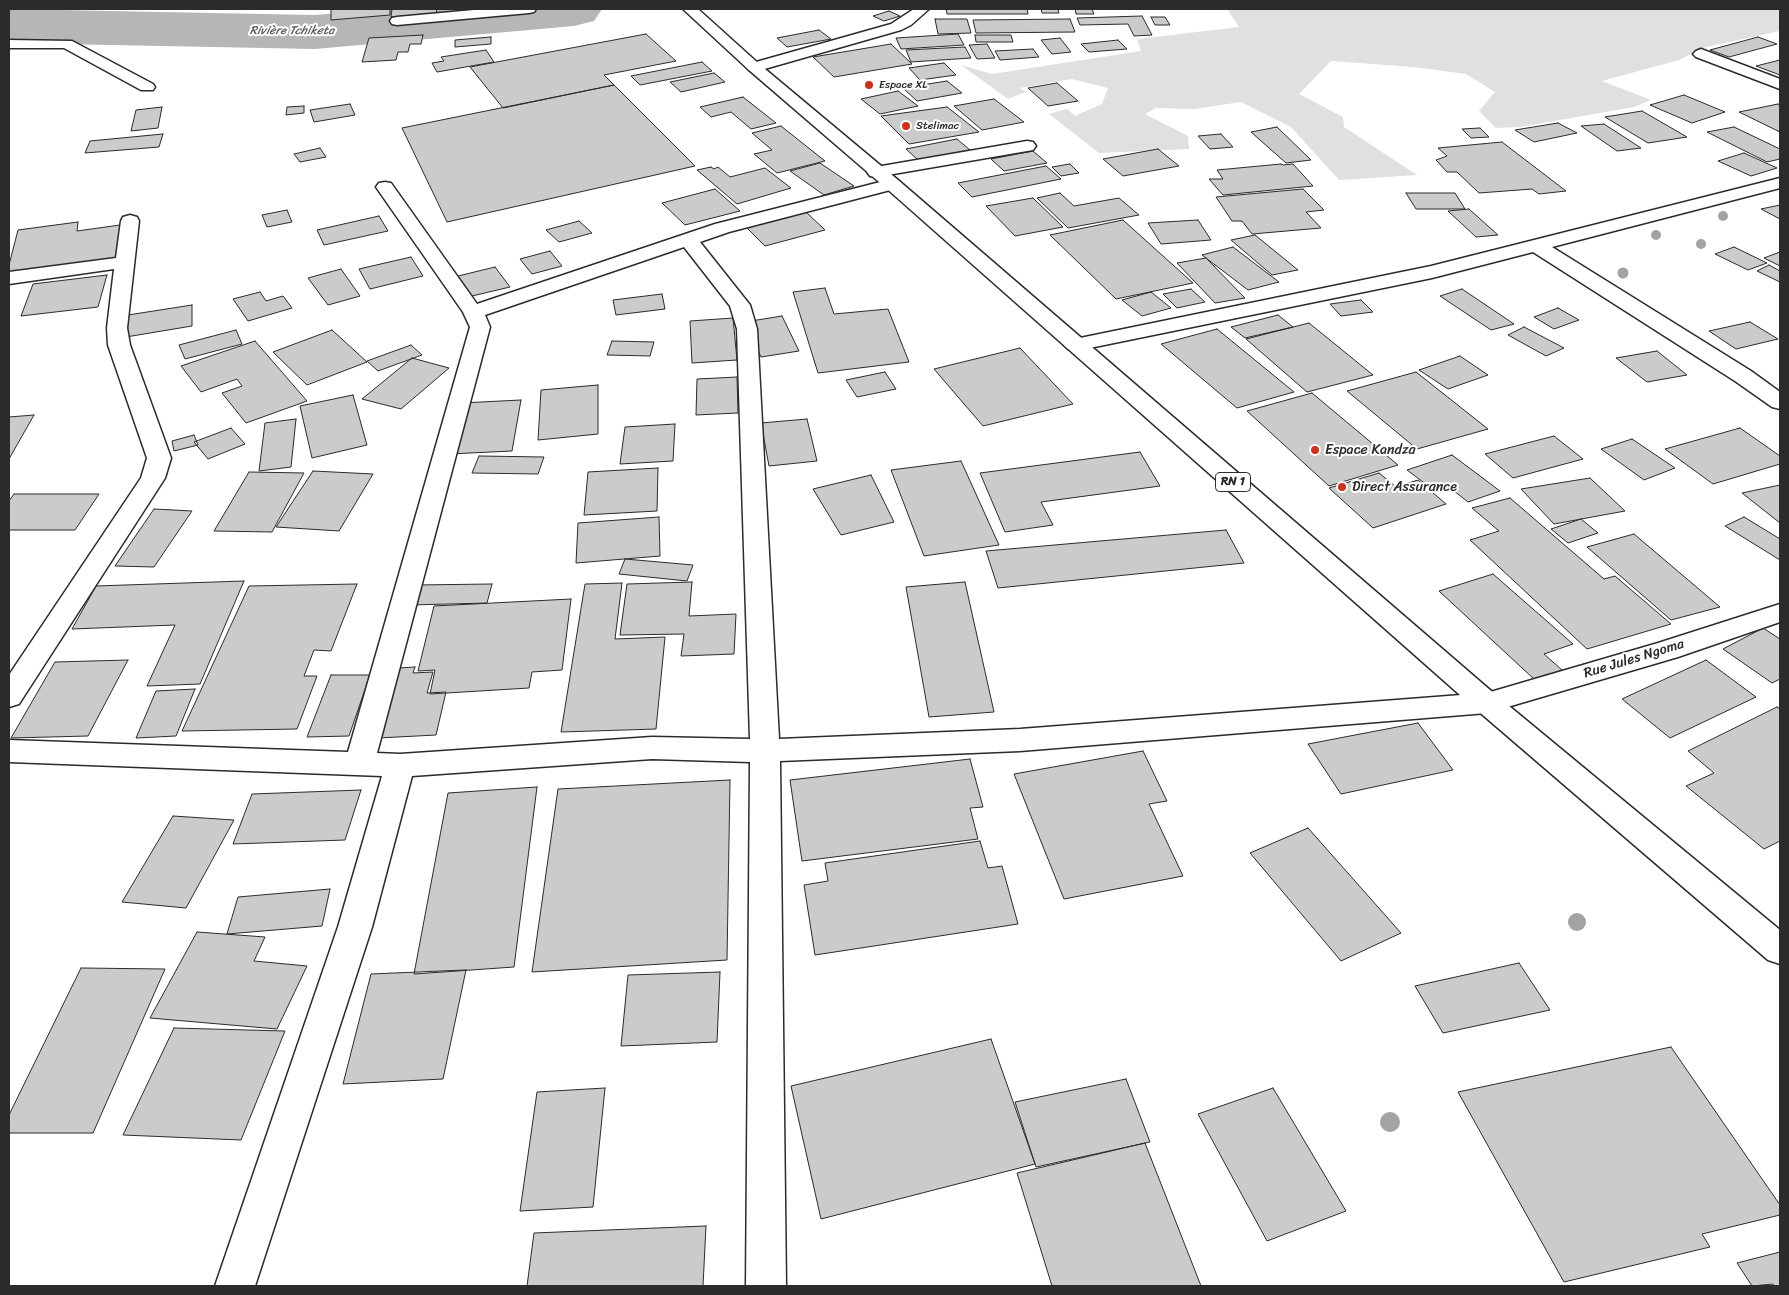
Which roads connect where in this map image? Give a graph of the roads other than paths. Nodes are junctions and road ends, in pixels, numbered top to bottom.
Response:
1 (529, 9) edge
2 (690, 9) edge
3 (922, 9) edge
4 (398, 21) dead end
5 (9, 44) edge
6 (1701, 54) dead end
7 (754, 66) junction
8 (1780, 84) edge
9 (147, 87) dead end
10 (1028, 146) dead end
11 (884, 178) junction
12 (1780, 183) edge
13 (385, 187) dead end
14 (130, 221) dead end
15 (688, 239) junction
16 (1537, 246) junction
17 (126, 262) junction
18 (9, 278) edge
19 (473, 312) junction
20 (1075, 345) junction
21 (1780, 402) edge
22 (1780, 613) edge
23 (9, 697) edge
24 (1487, 703) junction
25 (9, 751) edge
26 (765, 751) junction
27 (359, 764) junction
28 (400, 765) junction
29 (1780, 950) edge
30 (235, 1286) edge
31 (766, 1286) edge

1 - 4 main road
2 - 7 main road, RN 1
3 - 7 main road
5 - 9 main road
6 - 8 main road
7 - 11 main road, RN 1
10 - 11 main road
11 - 15 main road
11 - 20 main road, RN 1
12 - 16 main road
13 - 19 main road
14 - 17 main road
15 - 19 main road
15 - 26 main road
16 - 20 main road
16 - 21 main road
17 - 18 main road
17 - 23 main road
19 - 27 main road
20 - 24 main road, RN 1
22 - 24 main road, Rue Jules Ngoma
24 - 26 main road, Rue Jules Ngoma
24 - 29 main road, RN 1
25 - 27 main road, Rue Jules Ngoma
26 - 28 main road, Rue Jules Ngoma
26 - 31 main road
27 - 28 main road, Rue Jules Ngoma
28 - 30 main road

